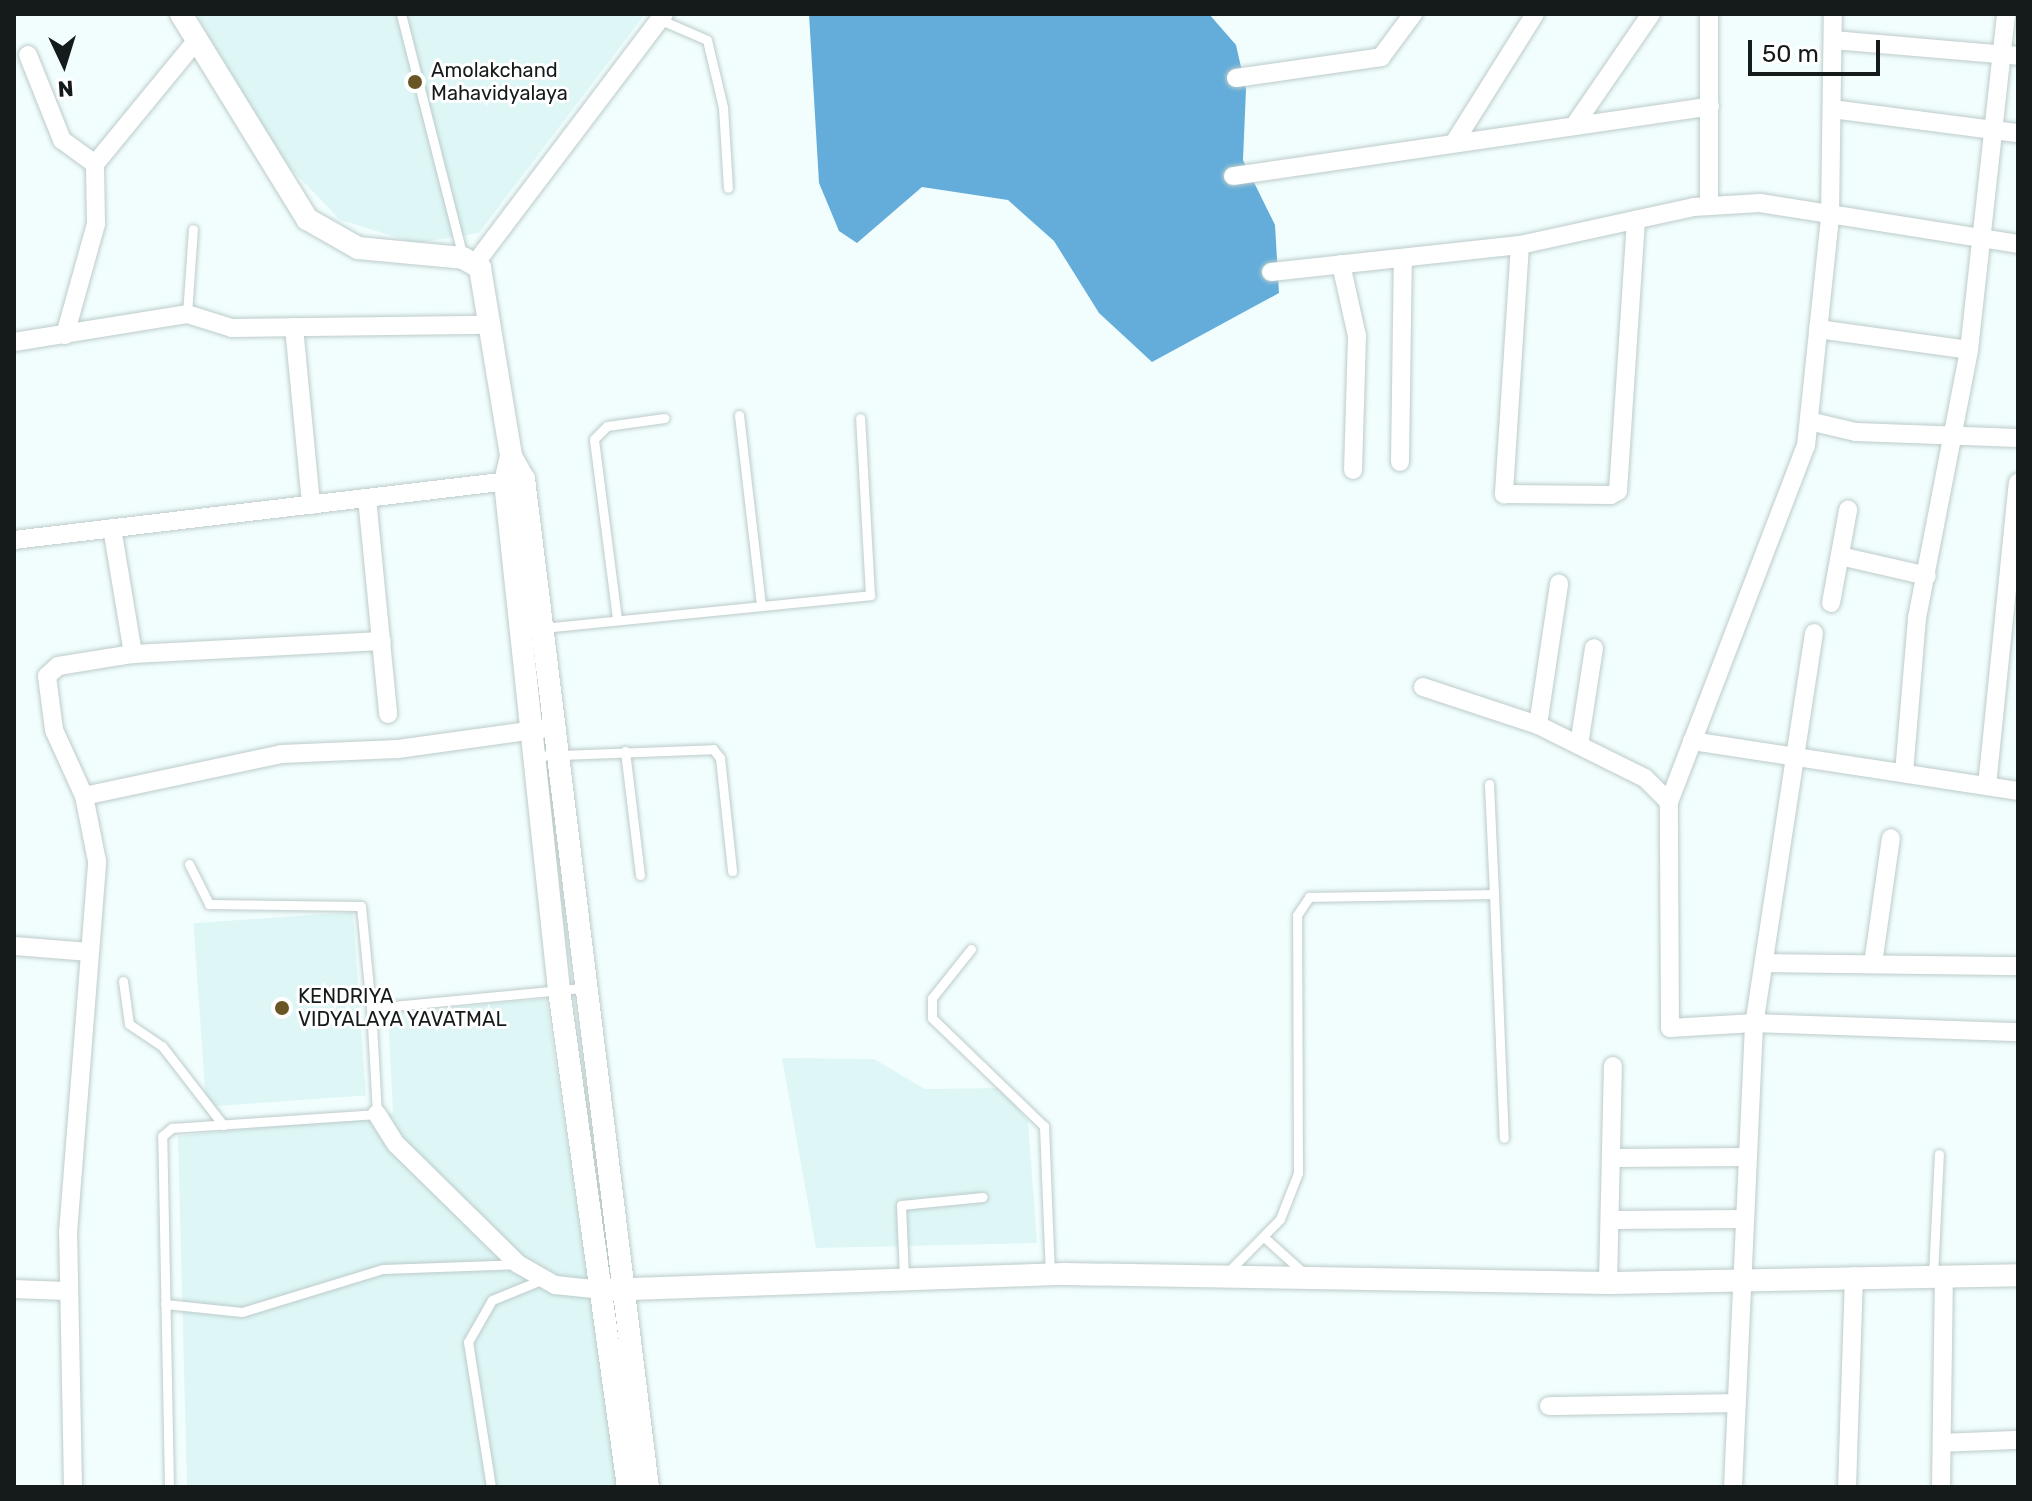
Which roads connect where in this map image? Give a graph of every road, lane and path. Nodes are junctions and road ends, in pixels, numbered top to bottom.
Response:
1 (181, 14) edge
2 (401, 14) edge
3 (1413, 14) edge
4 (1535, 14) edge
5 (1651, 14) edge
6 (1709, 14) edge
7 (1833, 14) edge
8 (2006, 14) edge
9 (662, 17) edge
10 (1833, 40) junction
11 (196, 41) junction
12 (28, 55) dead end
13 (2010, 56) edge
14 (1236, 78) dead end
15 (1710, 106) junction
16 (1832, 109) junction
17 (1574, 126) junction
18 (1994, 131) junction
19 (2018, 133) edge
20 (1454, 143) junction
21 (95, 164) junction
22 (1233, 176) dead end
23 (728, 188) dead end
24 (1709, 206) junction
25 (1830, 217) junction
26 (1636, 220) junction
27 (193, 229) dead end
28 (1980, 241) junction
29 (2018, 244) edge
30 (1520, 245) junction
31 (1403, 258) junction
32 (470, 259) junction
33 (1341, 264) junction
34 (1271, 272) dead end
35 (187, 314) junction
36 (489, 325) junction
37 (294, 327) junction
38 (1818, 329) junction
39 (65, 335) junction
40 (14, 342) edge
41 (1969, 350) junction
42 (739, 415) dead end
43 (664, 418) dead end
44 (860, 418) dead end
45 (1809, 421) junction
46 (1956, 434) junction
47 (2018, 438) edge
48 (1400, 462) dead end
49 (1353, 470) dead end
50 (514, 480) junction
51 (2018, 483) edge
52 (367, 498) junction
53 (311, 505) junction
54 (1848, 510) dead end
55 (112, 528) junction
56 (14, 540) edge
57 (1840, 556) junction
58 (1927, 576) junction
59 (1559, 584) dead end
60 (1831, 603) dead end
61 (761, 606) junction
62 (617, 619) junction
63 (532, 629) junction
64 (1814, 633) dead end
65 (382, 641) junction
66 (1594, 648) dead end
67 (133, 654) junction
68 (1423, 687) dead end
69 (388, 714) dead end
70 (1538, 725) junction
71 (555, 728) junction
72 (531, 730) junction
73 (1692, 741) junction
74 (1579, 745) junction
75 (625, 751) junction
76 (559, 753) junction
77 (534, 756) junction
78 (1799, 759) junction
79 (1904, 773) junction
80 (1489, 784) dead end
81 (1987, 786) junction
82 (2018, 791) edge
83 (84, 796) junction
84 (1669, 802) junction
85 (1891, 838) dead end
86 (189, 864) dead end
87 (732, 871) dead end
88 (640, 875) dead end
89 (1494, 894) junction
90 (14, 946) edge
91 (971, 949) dead end
92 (90, 952) junction
93 (1766, 963) junction
94 (1873, 964) junction
95 (2018, 966) edge
96 (123, 981) dead end
97 (583, 988) junction
98 (559, 990) junction
99 (371, 1008) junction
100 (1754, 1023) junction
101 (2018, 1032) edge
102 (1613, 1066) dead end
103 (377, 1114) junction
104 (223, 1125) junction
105 (1504, 1138) dead end
106 (1939, 1154) dead end
107 (1748, 1157) junction
108 (1612, 1158) junction
109 (983, 1197) dead end
110 (1744, 1219) junction
111 (1610, 1220) junction
112 (1265, 1238) junction
113 (518, 1264) junction
114 (1050, 1275) junction
115 (1939, 1275) junction
116 (2018, 1275) edge
117 (1224, 1276) junction
118 (1741, 1276) junction
119 (1854, 1276) junction
120 (1308, 1278) junction
121 (541, 1280) junction
122 (904, 1280) junction
123 (1608, 1283) junction
124 (14, 1289) edge
125 (614, 1290) junction
126 (66, 1291) junction
127 (165, 1304) junction
128 (1731, 1403) junction
129 (1549, 1406) dead end
130 (2018, 1440) edge
131 (1942, 1443) junction
132 (73, 1487) edge
133 (169, 1487) edge
134 (491, 1487) edge
135 (628, 1487) edge
136 (648, 1487) edge
137 (1733, 1487) edge
138 (1847, 1487) edge
139 (1941, 1487) edge

1 - 11 street
2 - 32 lane
3 - 14 street
4 - 20 street
5 - 17 street
6 - 15 street
7 - 10 street
8 - 13 street
9 - 23 lane
9 - 32 street
10 - 13 street
10 - 16 street
11 - 21 street
11 - 32 street
12 - 21 street
13 - 18 street
15 - 17 street
15 - 24 street
16 - 18 street
16 - 25 street
17 - 20 street
18 - 19 street
18 - 28 street
20 - 22 street
21 - 39 street
24 - 25 street
24 - 26 street
25 - 28 street
25 - 38 street
26 - 30 street
26 - 30 street
27 - 35 lane
28 - 29 street
28 - 41 street
30 - 31 street
31 - 33 street
31 - 48 street
32 - 36 street
33 - 34 street
33 - 49 street
35 - 37 street
35 - 39 street
36 - 37 street
36 - 50 street
37 - 53 street
38 - 41 street
38 - 45 street
39 - 40 street
41 - 46 street
42 - 61 lane
43 - 62 lane
44 - 61 lane
45 - 46 street
45 - 73 street
46 - 47 street
46 - 58 street
50 - 52 street
50 - 63 street
51 - 81 street
52 - 53 street
52 - 65 street
53 - 55 street
54 - 57 street
55 - 56 street
55 - 67 street
57 - 58 street
57 - 60 street
58 - 79 street
59 - 70 street
61 - 62 lane
62 - 63 lane
63 - 71 street
63 - 72 street
64 - 78 street
65 - 67 street
65 - 69 street
66 - 74 street
67 - 83 street
68 - 70 street
70 - 74 street
71 - 72 street
71 - 76 street
72 - 77 street
72 - 83 street
73 - 78 street
73 - 84 street
74 - 84 street
75 - 76 lane
75 - 87 lane
75 - 88 lane
76 - 77 lane
76 - 97 street
77 - 98 street
78 - 79 street
78 - 93 street
79 - 81 street
80 - 89 lane
81 - 82 street
83 - 92 street
84 - 100 street
85 - 94 street
86 - 99 lane
89 - 105 lane
89 - 112 lane
90 - 92 street
91 - 114 lane
92 - 126 street
93 - 94 street
93 - 100 street
94 - 95 street
96 - 104 lane
97 - 98 lane
97 - 125 street
98 - 99 lane
98 - 125 street
99 - 103 lane
100 - 101 street
100 - 107 street
102 - 108 street
103 - 104 lane
103 - 113 street
104 - 127 lane
106 - 115 lane
107 - 108 street
107 - 110 street
108 - 111 street
109 - 122 lane
110 - 111 street
110 - 118 street
111 - 123 street
112 - 117 lane
112 - 120 lane
113 - 121 street
113 - 127 lane
114 - 117 street
114 - 122 street
115 - 116 street
115 - 119 street
115 - 131 street
117 - 120 street
118 - 119 street
118 - 123 street
118 - 128 street
119 - 138 street
120 - 123 street
121 - 125 street
121 - 134 lane
122 - 125 street
124 - 126 street
125 - 135 street
125 - 136 street
126 - 132 street
127 - 133 lane
128 - 129 street
128 - 137 street
130 - 131 street
131 - 139 street

